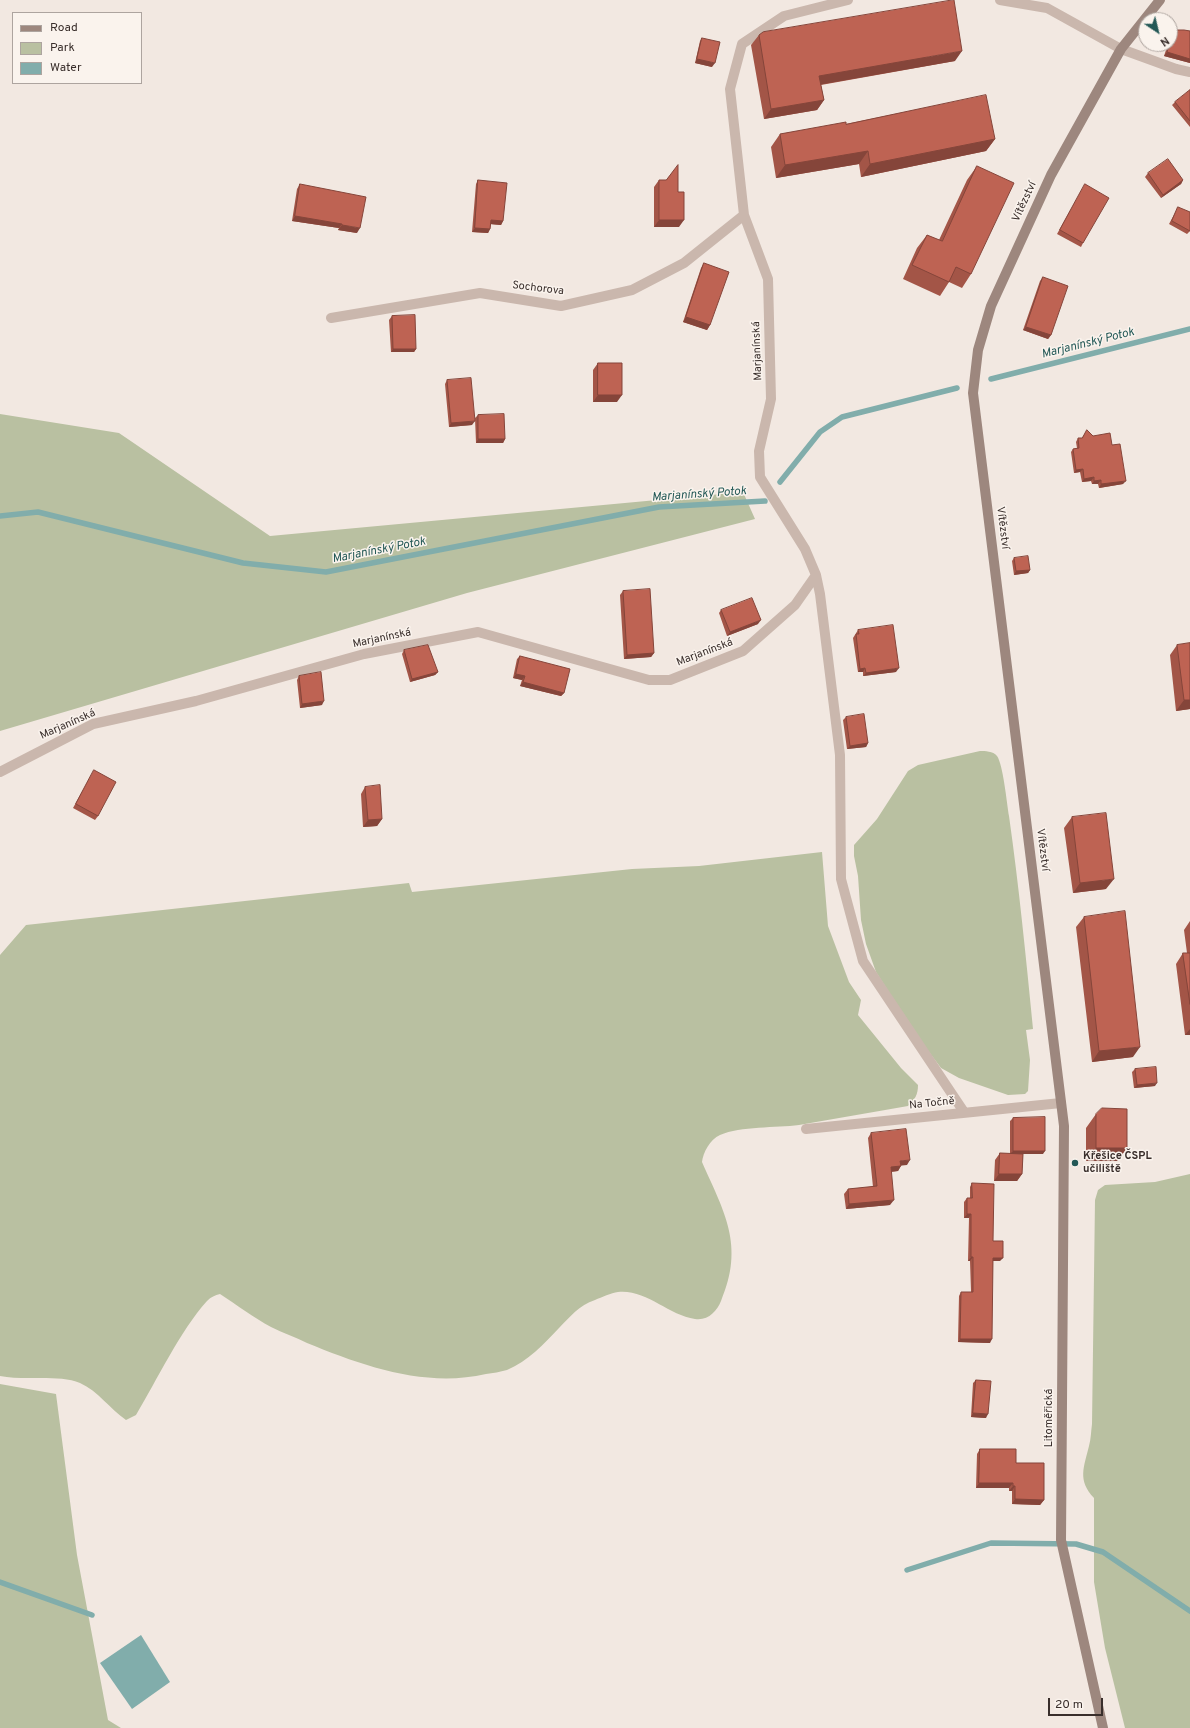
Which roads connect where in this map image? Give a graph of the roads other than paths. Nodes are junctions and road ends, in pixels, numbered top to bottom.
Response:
1 (848, 0) edge
2 (1000, 0) edge
3 (1160, 0) edge
4 (1121, 49) junction
5 (1190, 72) edge
6 (744, 215) junction
7 (331, 318) dead end
8 (816, 575) junction
9 (0, 772) edge
10 (1061, 1103) junction
11 (964, 1112) junction
12 (806, 1129) dead end
13 (1103, 1728) edge

1 - 6 street, Marjanínská
2 - 4 street
3 - 4 main road, Vítězství
4 - 5 street
4 - 10 main road, Vítězství
6 - 7 street, Sochorova
6 - 8 street, Marjanínská
8 - 9 street, Marjanínská
8 - 11 street
10 - 11 street, Na Točně
10 - 13 main road, Litoměřická
11 - 12 street, Na Točně

